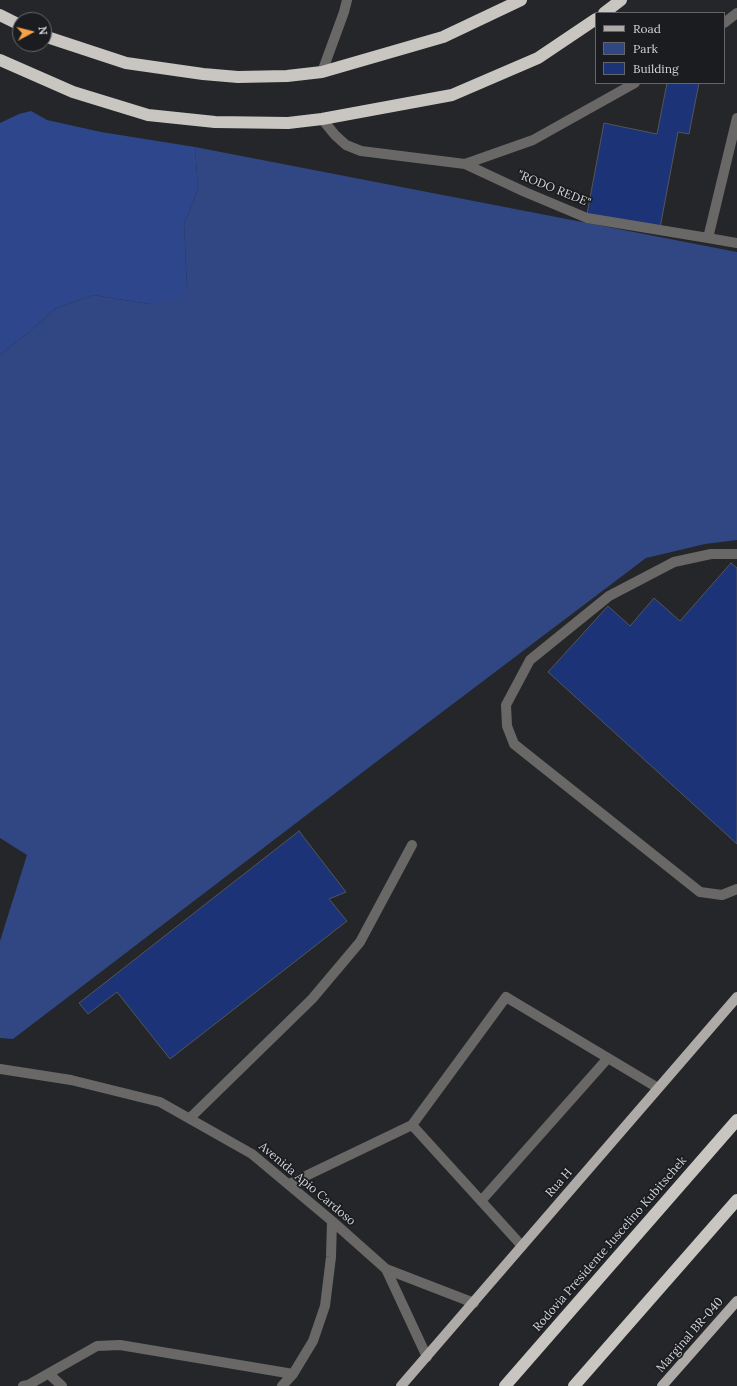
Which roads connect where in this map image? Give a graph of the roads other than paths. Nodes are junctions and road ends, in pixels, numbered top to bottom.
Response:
1 (346, 0) edge
2 (521, 0) edge
3 (621, 0) edge
4 (605, 12) edge
5 (737, 14) edge
6 (0, 15) edge
7 (595, 20) edge
8 (12, 21) edge
9 (725, 22) edge
10 (52, 39) edge
11 (0, 60) edge
12 (322, 72) junction
13 (634, 84) edge
14 (737, 118) edge
15 (322, 119) junction
16 (465, 164) junction
17 (708, 238) junction
18 (737, 243) edge
19 (737, 554) edge
20 (412, 845) dead end
21 (737, 889) edge
22 (737, 997) edge
23 (608, 1058) junction
24 (0, 1069) edge
25 (658, 1088) junction
26 (190, 1118) junction
27 (737, 1120) edge
28 (412, 1125) junction
29 (289, 1184) junction
30 (737, 1200) edge
31 (481, 1201) junction
32 (332, 1221) junction
33 (522, 1246) junction
34 (386, 1269) junction
35 (737, 1301) edge
36 (474, 1303) junction
37 (427, 1357) junction
38 (48, 1374) junction
39 (294, 1374) junction
40 (23, 1386) edge
41 (62, 1386) edge
42 (282, 1386) edge
43 (401, 1386) edge
44 (505, 1386) edge
45 (574, 1386) edge
46 (662, 1386) edge

1 - 12 street
2 - 12 highway
3 - 4 highway
5 - 9 street
6 - 8 highway
7 - 15 highway
10 - 12 highway
11 - 15 highway
13 - 16 street, "RODO REDE"
14 - 17 street
15 - 16 street, "RODO REDE"
16 - 17 street, "RODO REDE"
17 - 18 street, "RODO REDE"
19 - 21 street
20 - 26 street
22 - 25 main road, Rua H
23 - 25 street
23 - 28 street
23 - 31 street
24 - 26 street, Avenida Apio Cardoso
25 - 33 main road, Rua H
26 - 29 street, Avenida Apio Cardoso
27 - 44 highway, Rodovia Presidente Juscelino Kubitschek
28 - 29 street
28 - 31 street
29 - 32 street, Avenida Apio Cardoso
30 - 45 highway
31 - 33 street
32 - 34 street, Avenida Apio Cardoso
32 - 39 street
33 - 36 main road, Rua H
34 - 36 street, Avenida Apio Cardoso
34 - 37 street, Avenida Apio Cardoso
35 - 46 main road, Marginal BR-040
36 - 37 main road, Rua H
37 - 43 main road, Rua H
38 - 39 street
38 - 40 street
38 - 41 street
39 - 42 street

